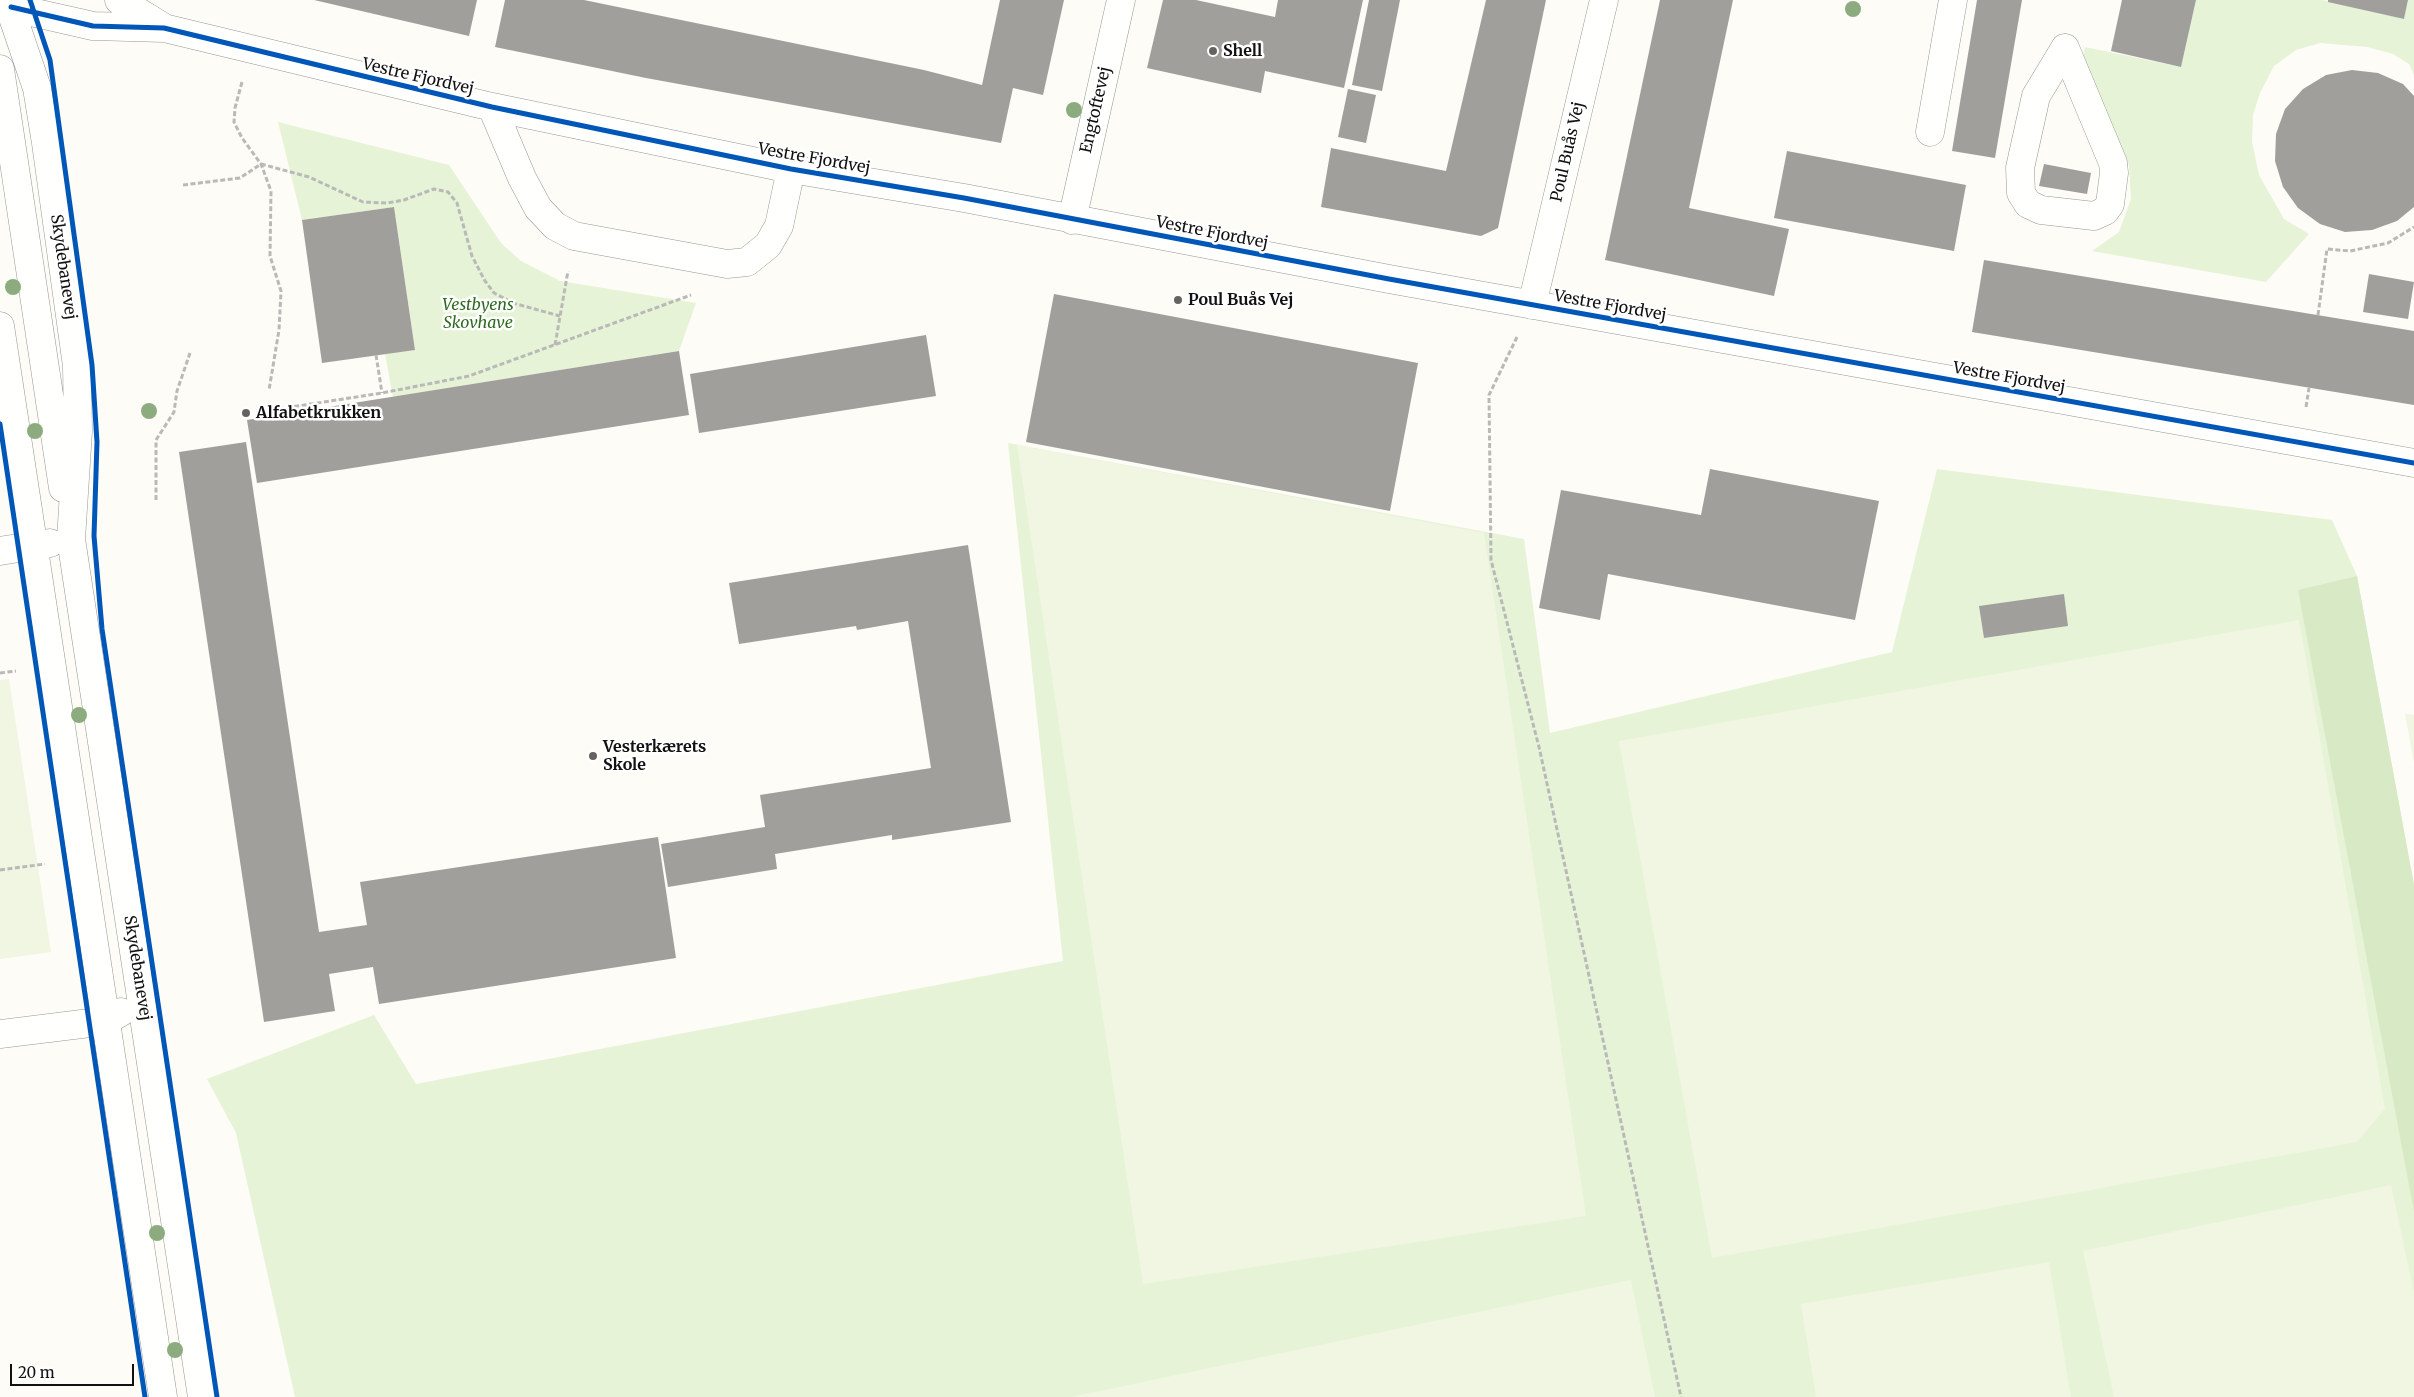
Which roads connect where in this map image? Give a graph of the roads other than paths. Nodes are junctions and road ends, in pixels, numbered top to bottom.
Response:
1 (118, 0) edge
2 (1121, 0) edge
3 (1604, 0) edge
4 (1953, 0) edge
5 (6, 4) edge
6 (164, 28) junction
7 (2065, 48) joint
8 (0, 69) edge
9 (492, 107) junction
10 (1930, 132) dead end
11 (791, 169) junction
12 (1072, 220) junction
13 (1532, 305) junction
14 (0, 326) edge
15 (2414, 463) edge
16 (71, 539) junction
17 (33, 546) junction
18 (0, 551) edge
19 (142, 1001) junction
20 (106, 1021) junction
21 (0, 1034) edge
22 (163, 1397) edge
23 (202, 1397) edge

1 - 6 street, Vestre Fjordvej
2 - 12 street, Engtoftevej
3 - 13 street, Poul Buås Vej
4 - 10 street
5 - 6 street, Vestre Fjordvej
5 - 16 street, Skydebanevej
6 - 9 street, Vestre Fjordvej
7 - 7 street
8 - 16 street
9 - 11 street, Vestre Fjordvej
9 - 11 street
11 - 12 street, Vestre Fjordvej
12 - 13 street, Vestre Fjordvej
13 - 15 street, Vestre Fjordvej
14 - 17 street
16 - 17 street
16 - 19 street, Skydebanevej
17 - 18 street
17 - 20 street
19 - 20 street
19 - 23 street, Skydebanevej
20 - 21 street
20 - 22 street

